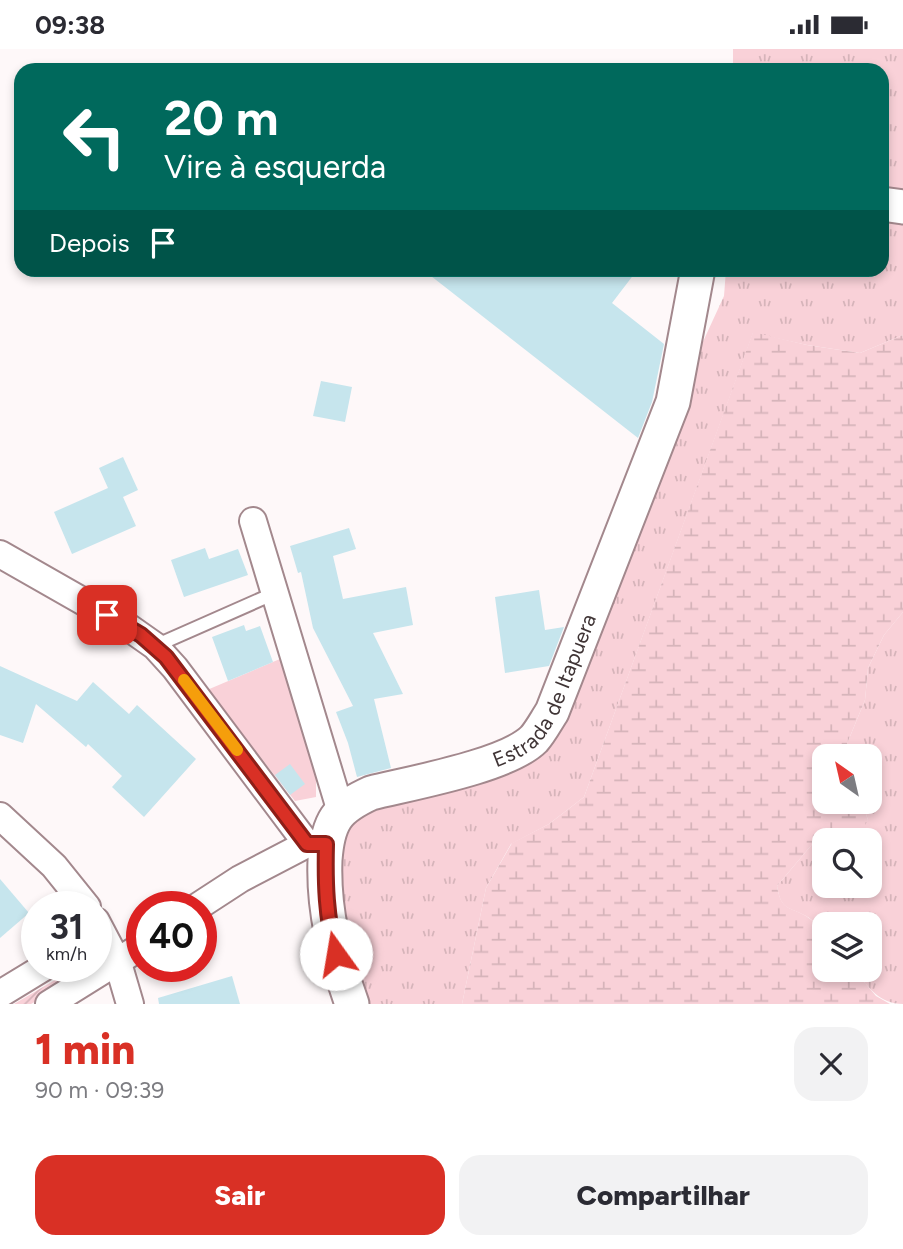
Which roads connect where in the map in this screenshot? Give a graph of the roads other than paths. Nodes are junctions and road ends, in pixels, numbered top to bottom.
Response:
1 (696, 277) edge
2 (253, 521) dead end
3 (0, 554) edge
4 (275, 593) junction
5 (155, 646) junction
6 (341, 813) junction
7 (0, 816) edge
8 (316, 844) junction
9 (74, 891) edge
10 (217, 894) edge
11 (112, 953) edge
12 (126, 957) edge
13 (118, 963) junction
14 (21, 981) edge
15 (0, 994) edge
16 (49, 1004) edge
17 (130, 1004) edge
18 (352, 1004) edge

1 - 6 street, Estrada de Itapuera
2 - 4 street
3 - 5 street
4 - 5 lane
4 - 6 street
5 - 8 street
6 - 8 street
7 - 9 street
8 - 10 street
8 - 18 street
11 - 13 street
12 - 13 street
13 - 16 street
13 - 17 street
14 - 15 street

